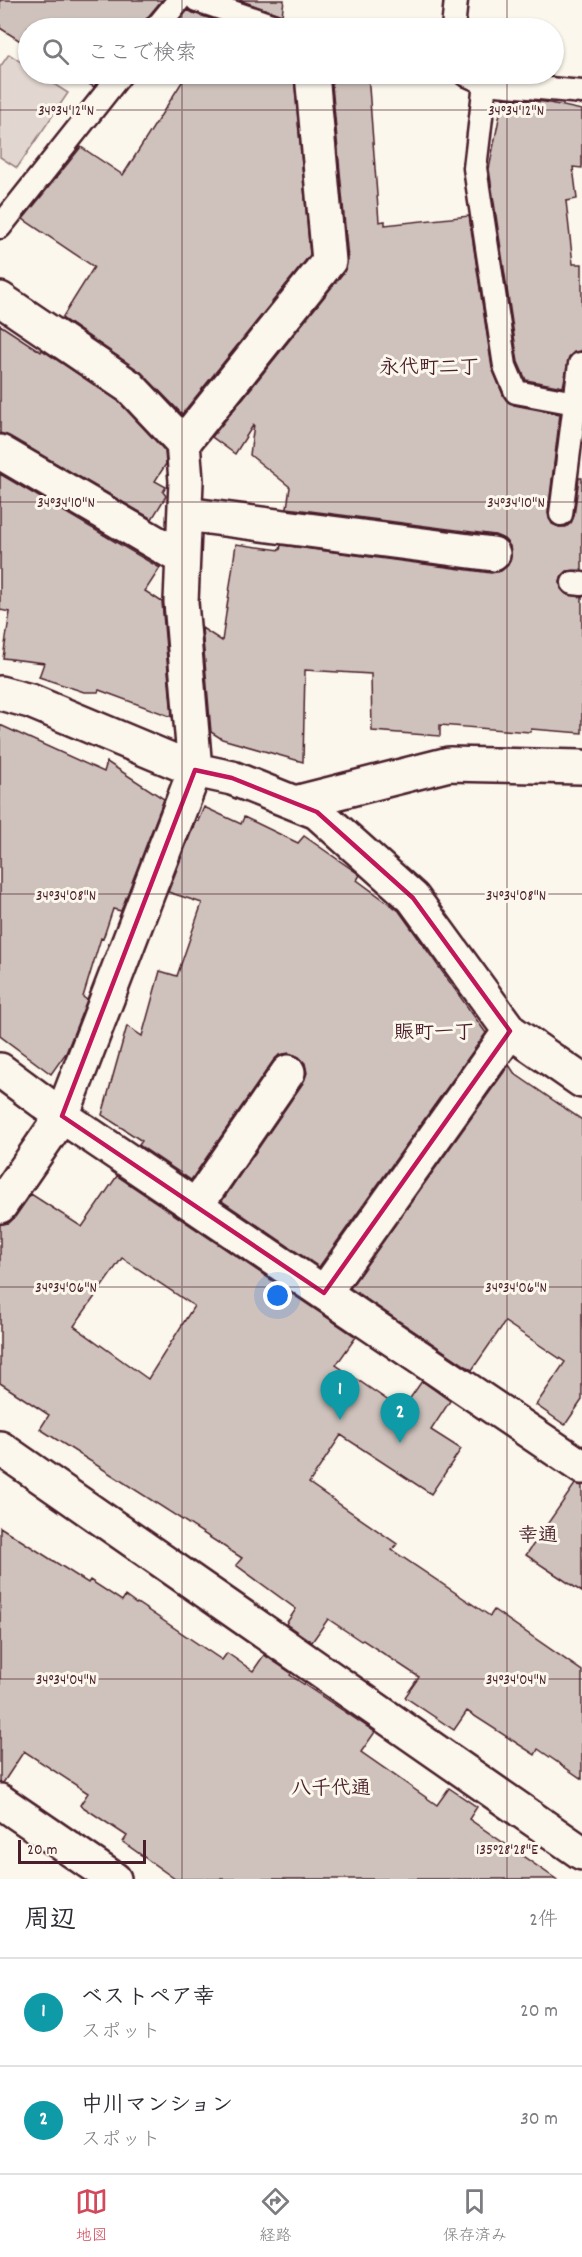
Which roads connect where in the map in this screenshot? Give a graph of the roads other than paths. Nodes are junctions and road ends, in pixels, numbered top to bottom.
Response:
1 (179, 0) edge
2 (197, 0) edge
3 (456, 0) edge
4 (257, 10) edge
5 (164, 18) edge
6 (454, 18) edge
7 (113, 84) edge
8 (313, 84) edge
9 (475, 84) edge
10 (521, 84) edge
11 (582, 92) edge
12 (0, 226) edge
13 (0, 298) edge
14 (582, 364) edge
15 (575, 403) junction
16 (183, 443) junction
17 (0, 452) edge
18 (575, 453) edge
19 (185, 514) junction
20 (561, 514) dead end
21 (493, 554) dead end
22 (182, 558) junction
23 (0, 693) edge
24 (582, 767) edge
25 (195, 770) junction
26 (296, 803) junction
27 (510, 1030) junction
28 (0, 1070) edge
29 (288, 1072) dead end
30 (582, 1081) edge
31 (62, 1116) junction
32 (0, 1206) edge
33 (196, 1206) junction
34 (324, 1293) junction
35 (0, 1448) edge
36 (582, 1467) edge
37 (0, 1801) edge
38 (582, 1853) edge
39 (114, 1879) edge

1 - 5 lane
2 - 4 lane
3 - 6 lane
7 - 12 lane
8 - 16 street
9 - 15 lane
10 - 11 lane
13 - 16 street
14 - 15 lane
15 - 18 lane
16 - 19 street
17 - 22 street
18 - 20 lane
19 - 21 street
19 - 22 street
22 - 25 street
23 - 25 street
24 - 26 street
25 - 26 street
25 - 31 street
26 - 27 street
27 - 30 street
27 - 34 street
28 - 31 street
29 - 33 street
31 - 32 street
31 - 33 street
33 - 34 street
34 - 36 street
35 - 38 street
37 - 39 street

